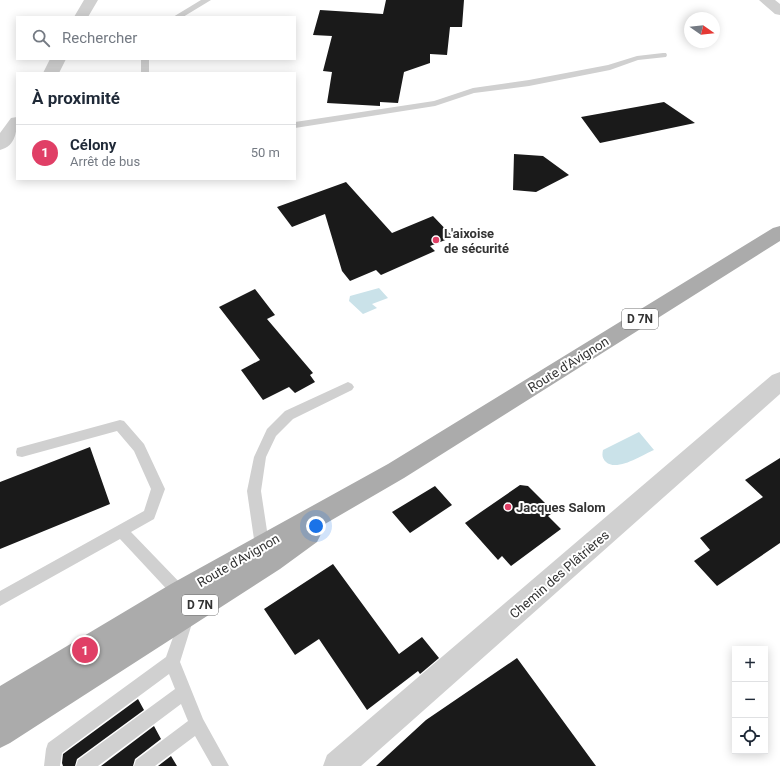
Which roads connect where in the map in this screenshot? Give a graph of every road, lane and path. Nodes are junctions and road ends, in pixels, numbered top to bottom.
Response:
1 (91, 0) edge
2 (206, 0) edge
3 (766, 0) edge
4 (780, 11) edge
5 (82, 16) edge
6 (179, 16) edge
7 (663, 55) dead end
8 (58, 60) edge
9 (145, 60) edge
10 (52, 72) edge
11 (145, 72) edge
12 (16, 123) edge
13 (296, 125) edge
14 (0, 145) edge
15 (780, 232) edge
16 (780, 382) edge
17 (348, 387) dead end
18 (22, 452) dead end
19 (121, 531) junction
20 (266, 553) junction
21 (0, 599) edge
22 (184, 603) junction
23 (172, 662) junction
24 (184, 692) junction
25 (0, 702) edge
26 (197, 724) junction
27 (0, 732) edge
28 (52, 766) edge
29 (84, 766) edge
30 (142, 766) edge
31 (222, 766) edge
32 (338, 766) edge

1 - 5 street
2 - 6 lane
3 - 4 street
7 - 13 lane
8 - 10 street
9 - 11 lane
12 - 14 street
15 - 20 main road, Route d'Avignon / D 7N
16 - 32 street, Chemin des Plâtrières
17 - 20 lane
18 - 19 lane
19 - 21 lane
19 - 22 lane
20 - 22 main road, Route d'Avignon / D 7N
22 - 23 lane
22 - 25 main road, Route d'Avignon / D 7N
22 - 27 main road, Route d'Avignon / D 7N
23 - 24 lane
23 - 28 lane
24 - 26 lane
24 - 29 lane
26 - 30 lane
26 - 31 lane

